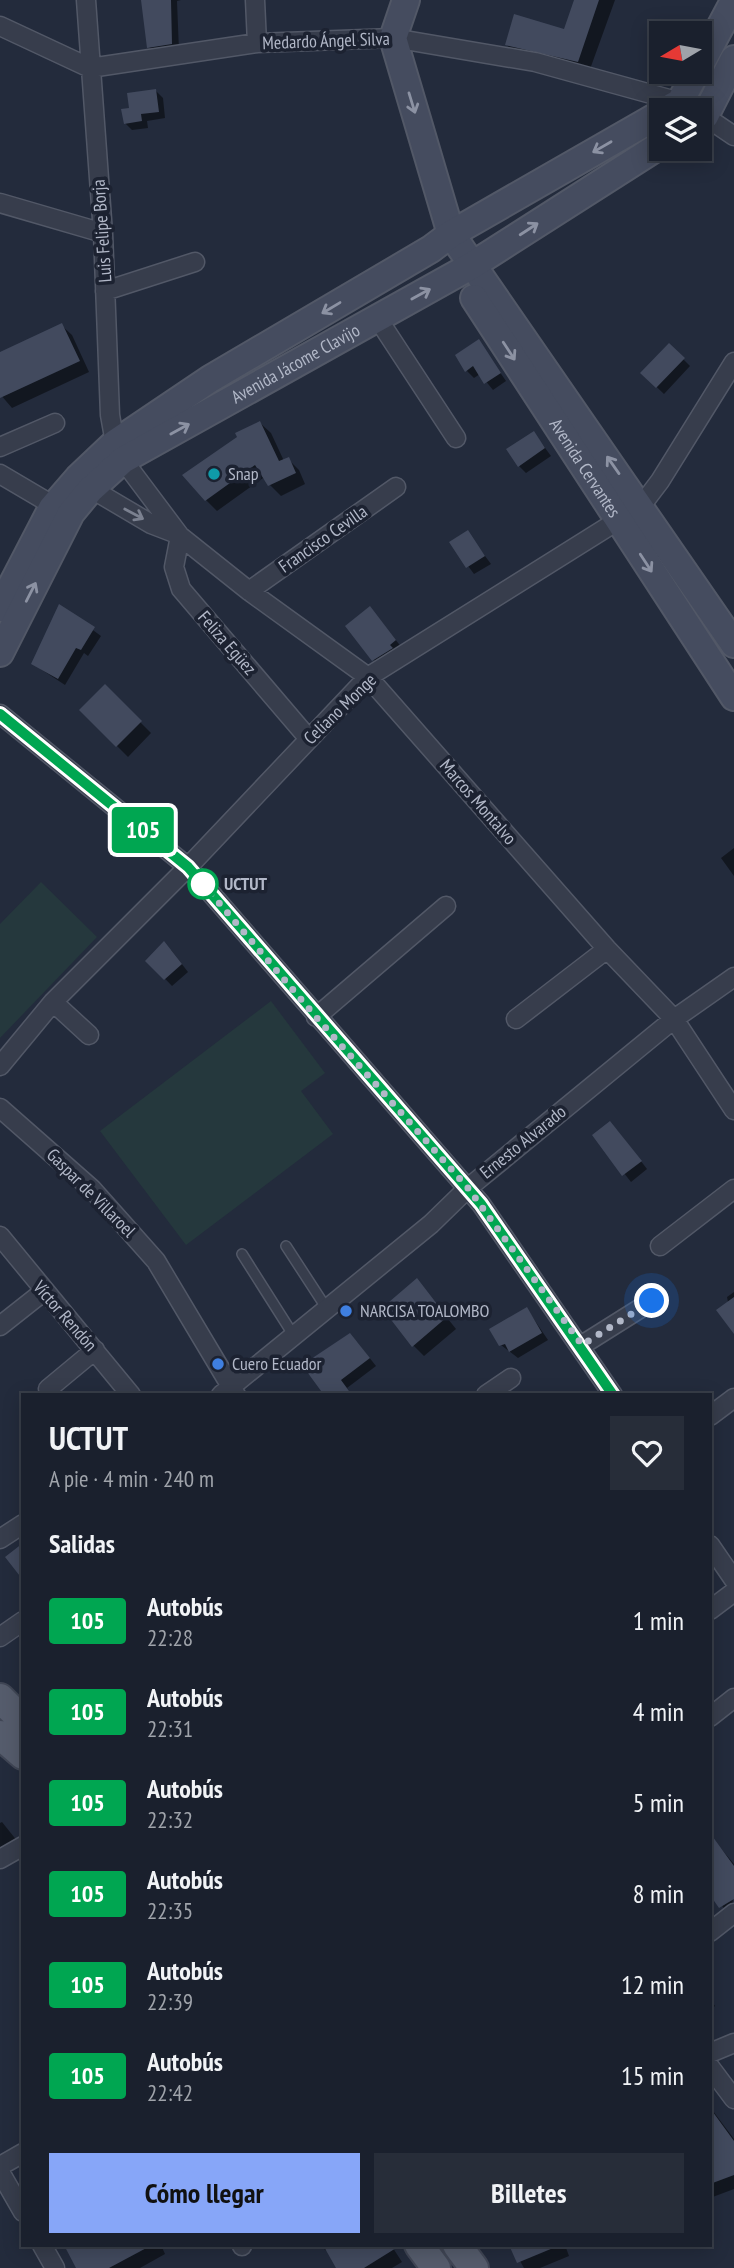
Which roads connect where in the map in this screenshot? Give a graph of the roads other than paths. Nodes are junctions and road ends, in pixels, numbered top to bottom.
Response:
1 (86, 0) edge
2 (256, 0) edge
3 (406, 0) edge
4 (734, 1) edge
5 (0, 26) edge
6 (393, 38) junction
7 (712, 42) edge
8 (257, 43) junction
9 (734, 59) edge
10 (90, 68) junction
11 (699, 98) edge
12 (649, 99) edge
13 (712, 125) edge
14 (649, 132) edge
15 (734, 136) edge
16 (649, 153) edge
17 (0, 203) edge
18 (103, 233) junction
19 (451, 234) junction
20 (195, 262) dead end
21 (465, 270) junction
22 (105, 291) junction
23 (378, 319) junction
24 (734, 362) edge
25 (55, 423) dead end
26 (456, 438) dead end
27 (0, 447) edge
28 (119, 452) junction
29 (0, 474) edge
30 (84, 484) junction
31 (396, 487) dead end
32 (641, 506) junction
33 (62, 510) junction
34 (619, 522) junction
35 (180, 536) junction
36 (249, 591) junction
37 (0, 608) edge
38 (734, 643) edge
39 (0, 653) edge
40 (368, 677) junction
41 (731, 684) edge
42 (0, 714) edge
43 (309, 739) junction
44 (188, 867) junction
45 (446, 906) dead end
46 (607, 949) junction
47 (734, 977) edge
48 (53, 1002) junction
49 (316, 1017) junction
50 (516, 1019) dead end
51 (674, 1019) junction
52 (89, 1035) dead end
53 (0, 1066) edge
54 (0, 1108) edge
55 (734, 1110) edge
56 (468, 1188) junction
57 (734, 1189) edge
58 (0, 1236) edge
59 (286, 1246) dead end
60 (660, 1246) dead end
61 (242, 1254) dead end
62 (43, 1292) junction
63 (652, 1301) dead end
64 (327, 1309) junction
65 (0, 1326) edge
66 (294, 1336) junction
67 (582, 1345) junction
68 (95, 1350) junction
69 (511, 1378) dead end
70 (48, 1389) dead end
71 (230, 1392) edge
72 (129, 1393) edge
73 (489, 1393) edge
74 (612, 1393) edge
75 (734, 1398) edge
76 (712, 1414) edge
77 (21, 1525) edge
78 (0, 1539) edge
79 (712, 1548) edge
80 (734, 1580) edge
81 (734, 1592) edge
82 (712, 1608) edge
83 (21, 1622) edge
84 (0, 1637) edge
85 (0, 1698) edge
86 (734, 1698) edge
87 (712, 1715) edge
88 (21, 1719) edge
89 (0, 1735) edge
90 (21, 1753) edge
91 (21, 1847) edge
92 (0, 1860) edge
93 (734, 1913) edge
94 (712, 1930) edge
95 (734, 2043) edge
96 (712, 2052) edge
97 (712, 2070) edge
98 (734, 2099) edge
99 (21, 2154) edge
100 (0, 2166) edge
101 (0, 2172) edge
102 (21, 2209) edge
103 (43, 2247) edge
104 (420, 2247) edge
105 (458, 2247) edge
106 (55, 2268) edge
107 (436, 2268) edge
108 (474, 2268) edge

1 - 10 street, Luis Felipe Borja
2 - 8 street
3 - 6 street
4 - 7 street
5 - 10 street
6 - 8 street, Medardo Ángel Silva
6 - 12 street, Medardo Ángel Silva
6 -> 19 street, Avenida Cervantes
8 - 10 street, Medardo Ángel Silva
9 - 11 street
10 - 18 street, Luis Felipe Borja
13 - 15 street, Medardo Ángel Silva
14 -> 19 street, Avenida Jácome Clavijo
21 -> 16 street, Avenida Jácome Clavijo
17 - 18 street
18 - 22 street, Luis Felipe Borja
19 - 21 street, Avenida Cervantes
19 -> 28 street, Avenida Jácome Clavijo
20 - 22 street
23 -> 21 street, Avenida Jácome Clavijo
32 -> 21 street, Avenida Cervantes
21 -> 34 street, Avenida Cervantes
22 - 28 street, Luis Felipe Borja
23 - 26 street
28 -> 23 street, Avenida Jácome Clavijo
24 - 32 street, Celiano Monge
25 - 27 street
28 - 30 street, Avenida Jácome Clavijo
28 - 35 street, Marcos Montalvo
29 - 33 street
30 - 33 street, Avenida Jácome Clavijo
30 -> 35 street, Marcos Montalvo
31 - 36 street, Francisco Cevilla
32 - 34 street, Celiano Monge
32 - 38 street, Avenida Cervantes
33 - 37 street, Avenida Jácome Clavijo
39 -> 33 street, Avenida Jácome Clavijo
34 - 40 street, Celiano Monge
34 -> 41 street, Avenida Cervantes
35 - 36 street, Marcos Montalvo
35 - 43 street, Feliza Egüez
36 - 40 street, Marcos Montalvo
40 - 43 street, Celiano Monge
40 - 46 street, Marcos Montalvo
42 - 44 street
43 - 44 street, Celiano Monge
44 - 48 street, Celiano Monge
44 - 49 street
45 - 49 street
46 - 50 street
46 - 51 street, Marcos Montalvo
47 - 51 street, Ernesto Alvarado
48 - 52 street
48 - 53 street, Celiano Monge
49 - 56 street
51 - 55 street, Marcos Montalvo
51 - 56 street, Ernesto Alvarado
54 - 71 street, Gaspar de Villaroel
56 - 64 street, Ernesto Alvarado
56 - 67 street
57 - 60 street
58 - 62 street, Víctor Rendón
59 - 64 lane
61 - 66 lane
62 - 65 street
62 - 68 street, Víctor Rendón
63 - 67 street
64 - 66 street, Ernesto Alvarado
66 - 71 street, Ernesto Alvarado
67 - 74 street
68 - 70 street
68 - 72 street, Víctor Rendón
69 - 73 street
75 - 76 street
77 - 78 street
79 - 80 street
81 - 82 street
83 - 84 street
85 - 88 main road
86 - 87 street
89 - 90 main road
91 - 92 street
93 - 94 street
95 - 96 street
97 - 98 street
99 - 100 street
101 - 102 street
103 - 106 street
104 - 107 main road
105 - 108 main road

